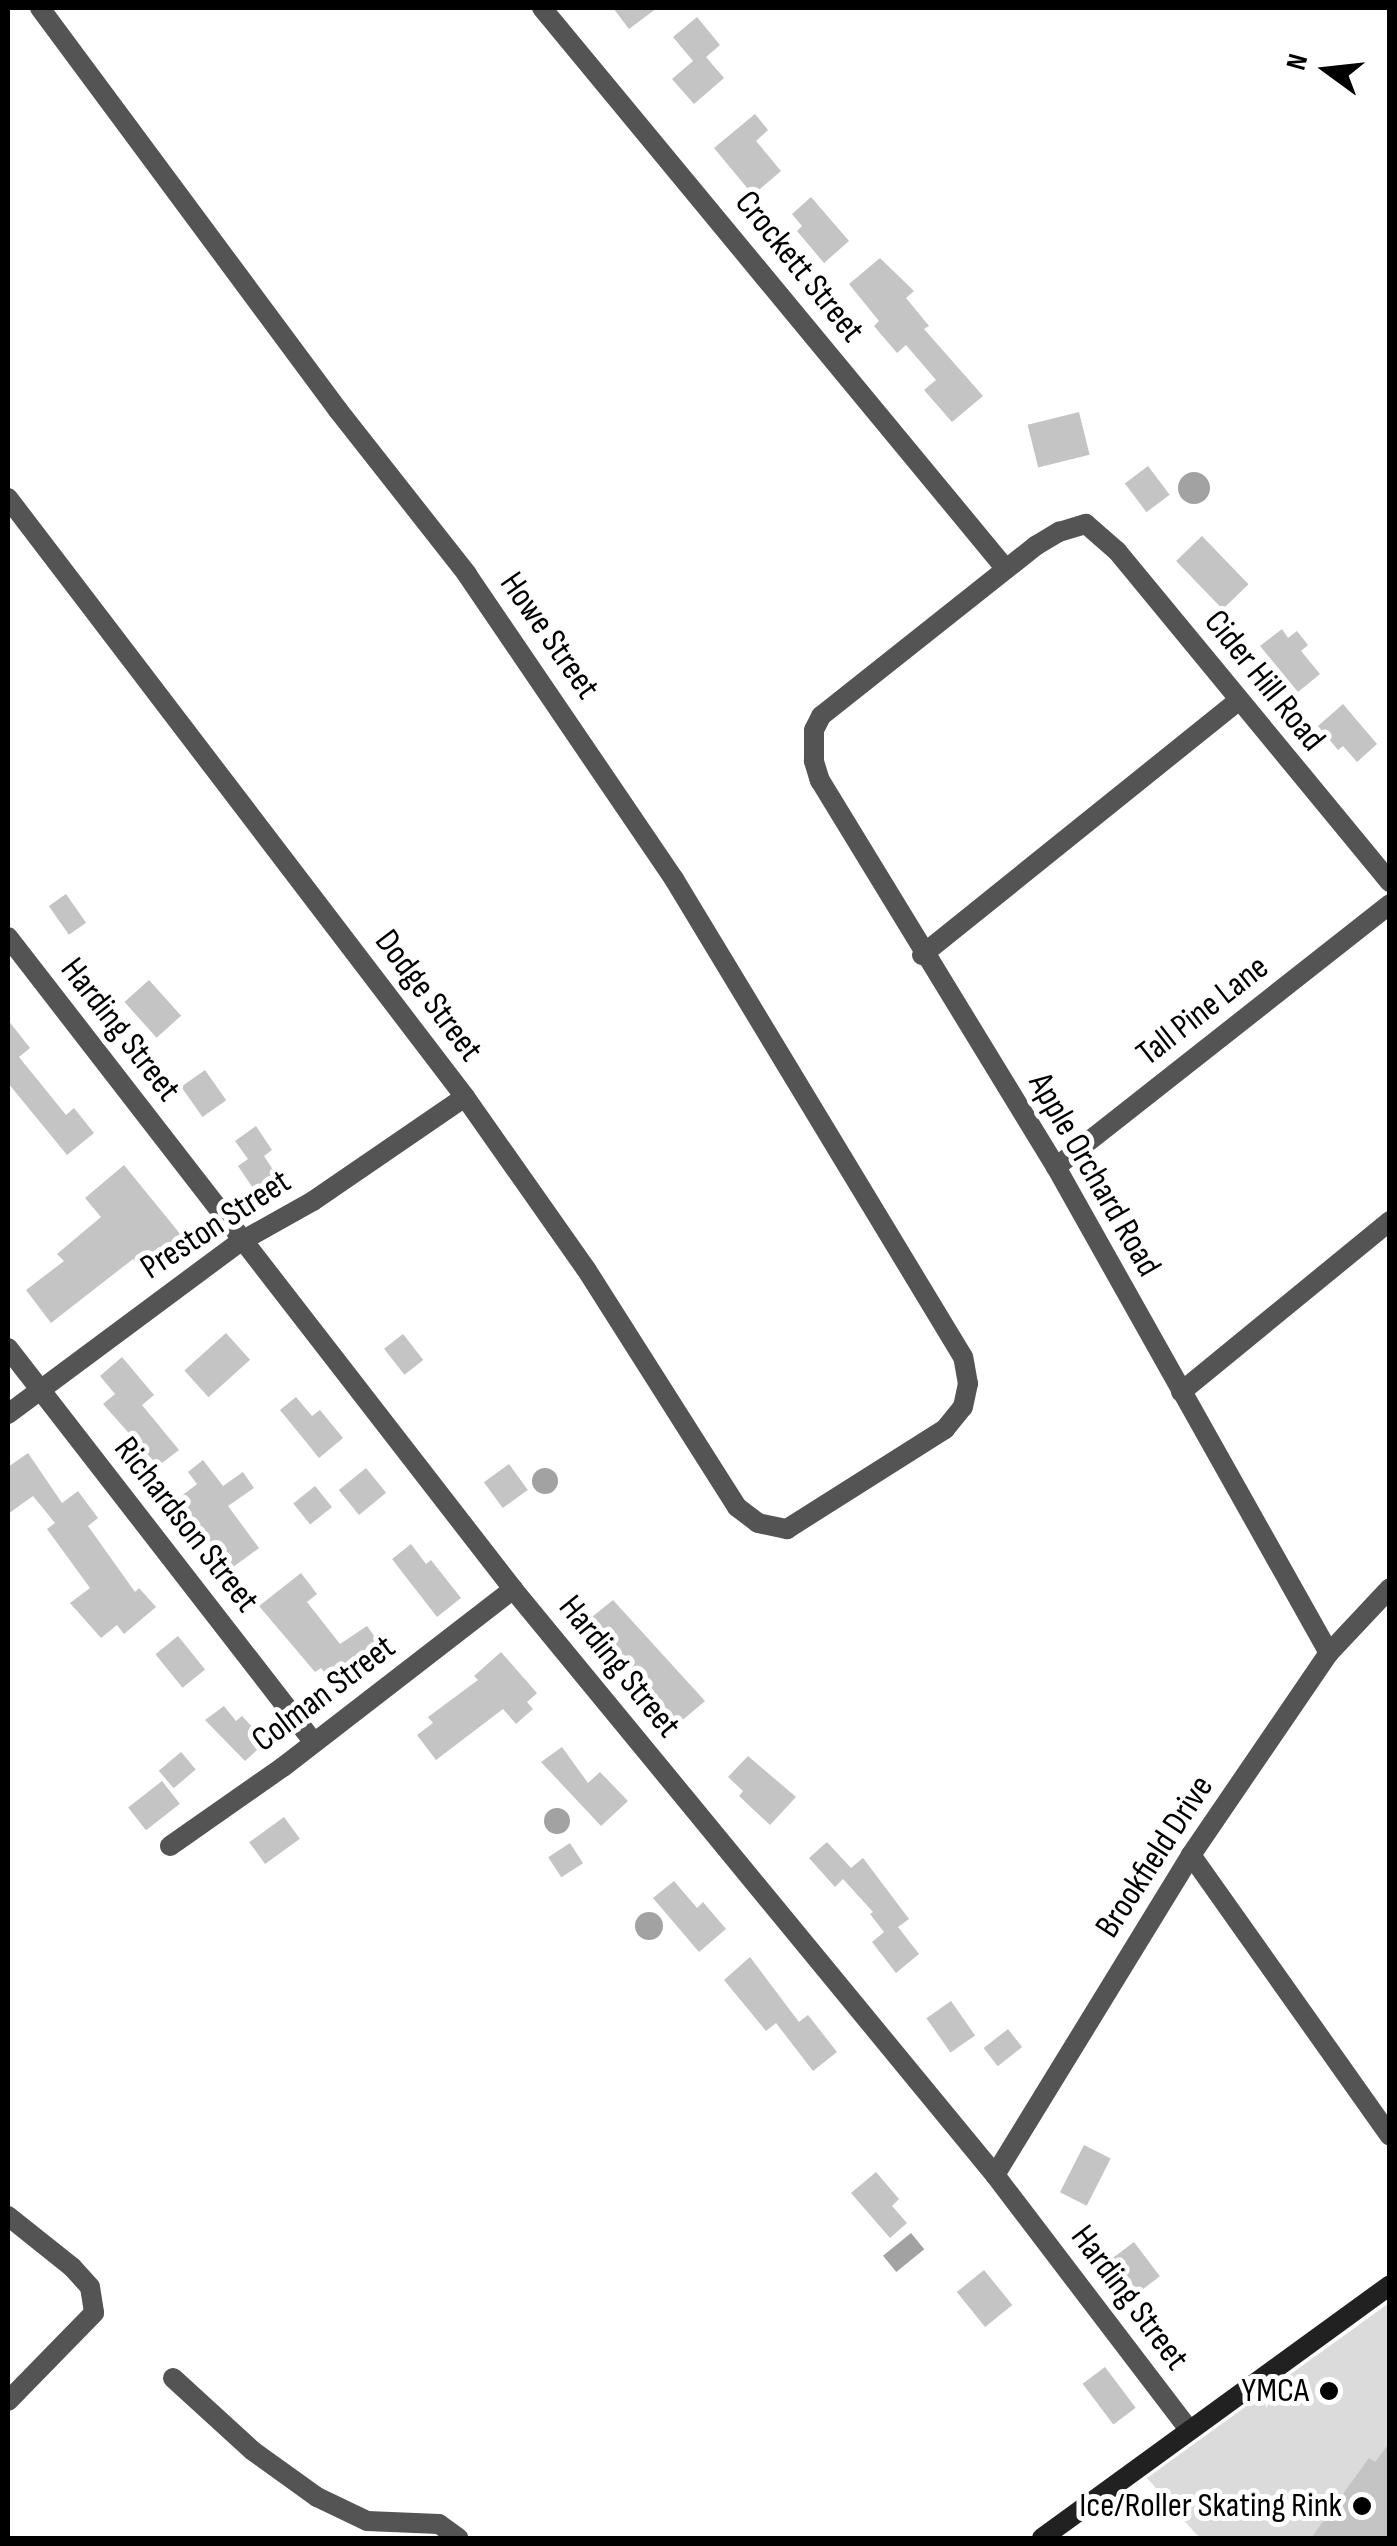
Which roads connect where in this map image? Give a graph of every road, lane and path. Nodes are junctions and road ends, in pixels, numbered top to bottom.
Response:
1 (40, 8) edge
2 (542, 8) edge
3 (8, 498) edge
4 (1006, 569) junction
5 (1237, 702) junction
6 (1390, 882) edge
7 (1390, 904) edge
8 (8, 938) edge
9 (922, 955) junction
10 (466, 1097) junction
11 (1056, 1167) junction
12 (1390, 1221) edge
13 (240, 1242) junction
14 (8, 1348) edge
15 (40, 1390) junction
16 (1181, 1392) junction
17 (8, 1414) edge
18 (787, 1529) joint
19 (1390, 1588) edge
20 (513, 1589) junction
21 (1329, 1654) junction
22 (314, 1742) junction
23 (170, 1846) dead end
24 (1192, 1856) junction
25 (1390, 2136) edge
26 (994, 2175) junction
27 (8, 2216) edge
28 (1390, 2285) edge
29 (173, 2378) dead end
30 (8, 2402) edge
31 (1189, 2430) junction
32 (458, 2538) edge
33 (1042, 2538) edge

1 - 18 street, Howe Street
2 - 4 street, Crockett Street
3 - 10 street, Dodge Street
4 - 5 street, Cider Hill Road
4 - 9 street, Apple Orchard Road
5 - 6 street, Cider Hill Road
5 - 9 street
7 - 11 street, Tall Pine Lane
8 - 13 street, Harding Street
9 - 11 street, Apple Orchard Road
10 - 13 street, Preston Street
10 - 18 street, Dodge Street
11 - 16 street, Apple Orchard Road
12 - 16 street
13 - 15 street, Preston Street
13 - 20 street, Harding Street
14 - 15 street, Richardson Street
15 - 17 street, Preston Street
15 - 22 street, Richardson Street
16 - 21 street, Apple Orchard Road
19 - 21 street, Brookfield Drive
20 - 22 street, Colman Street
20 - 26 street, Harding Street
21 - 24 street, Brookfield Drive
22 - 23 street, Colman Street
24 - 25 street
24 - 26 street, Brookfield Drive
26 - 31 street, Harding Street
27 - 30 street
28 - 31 street
29 - 32 street
31 - 33 street

